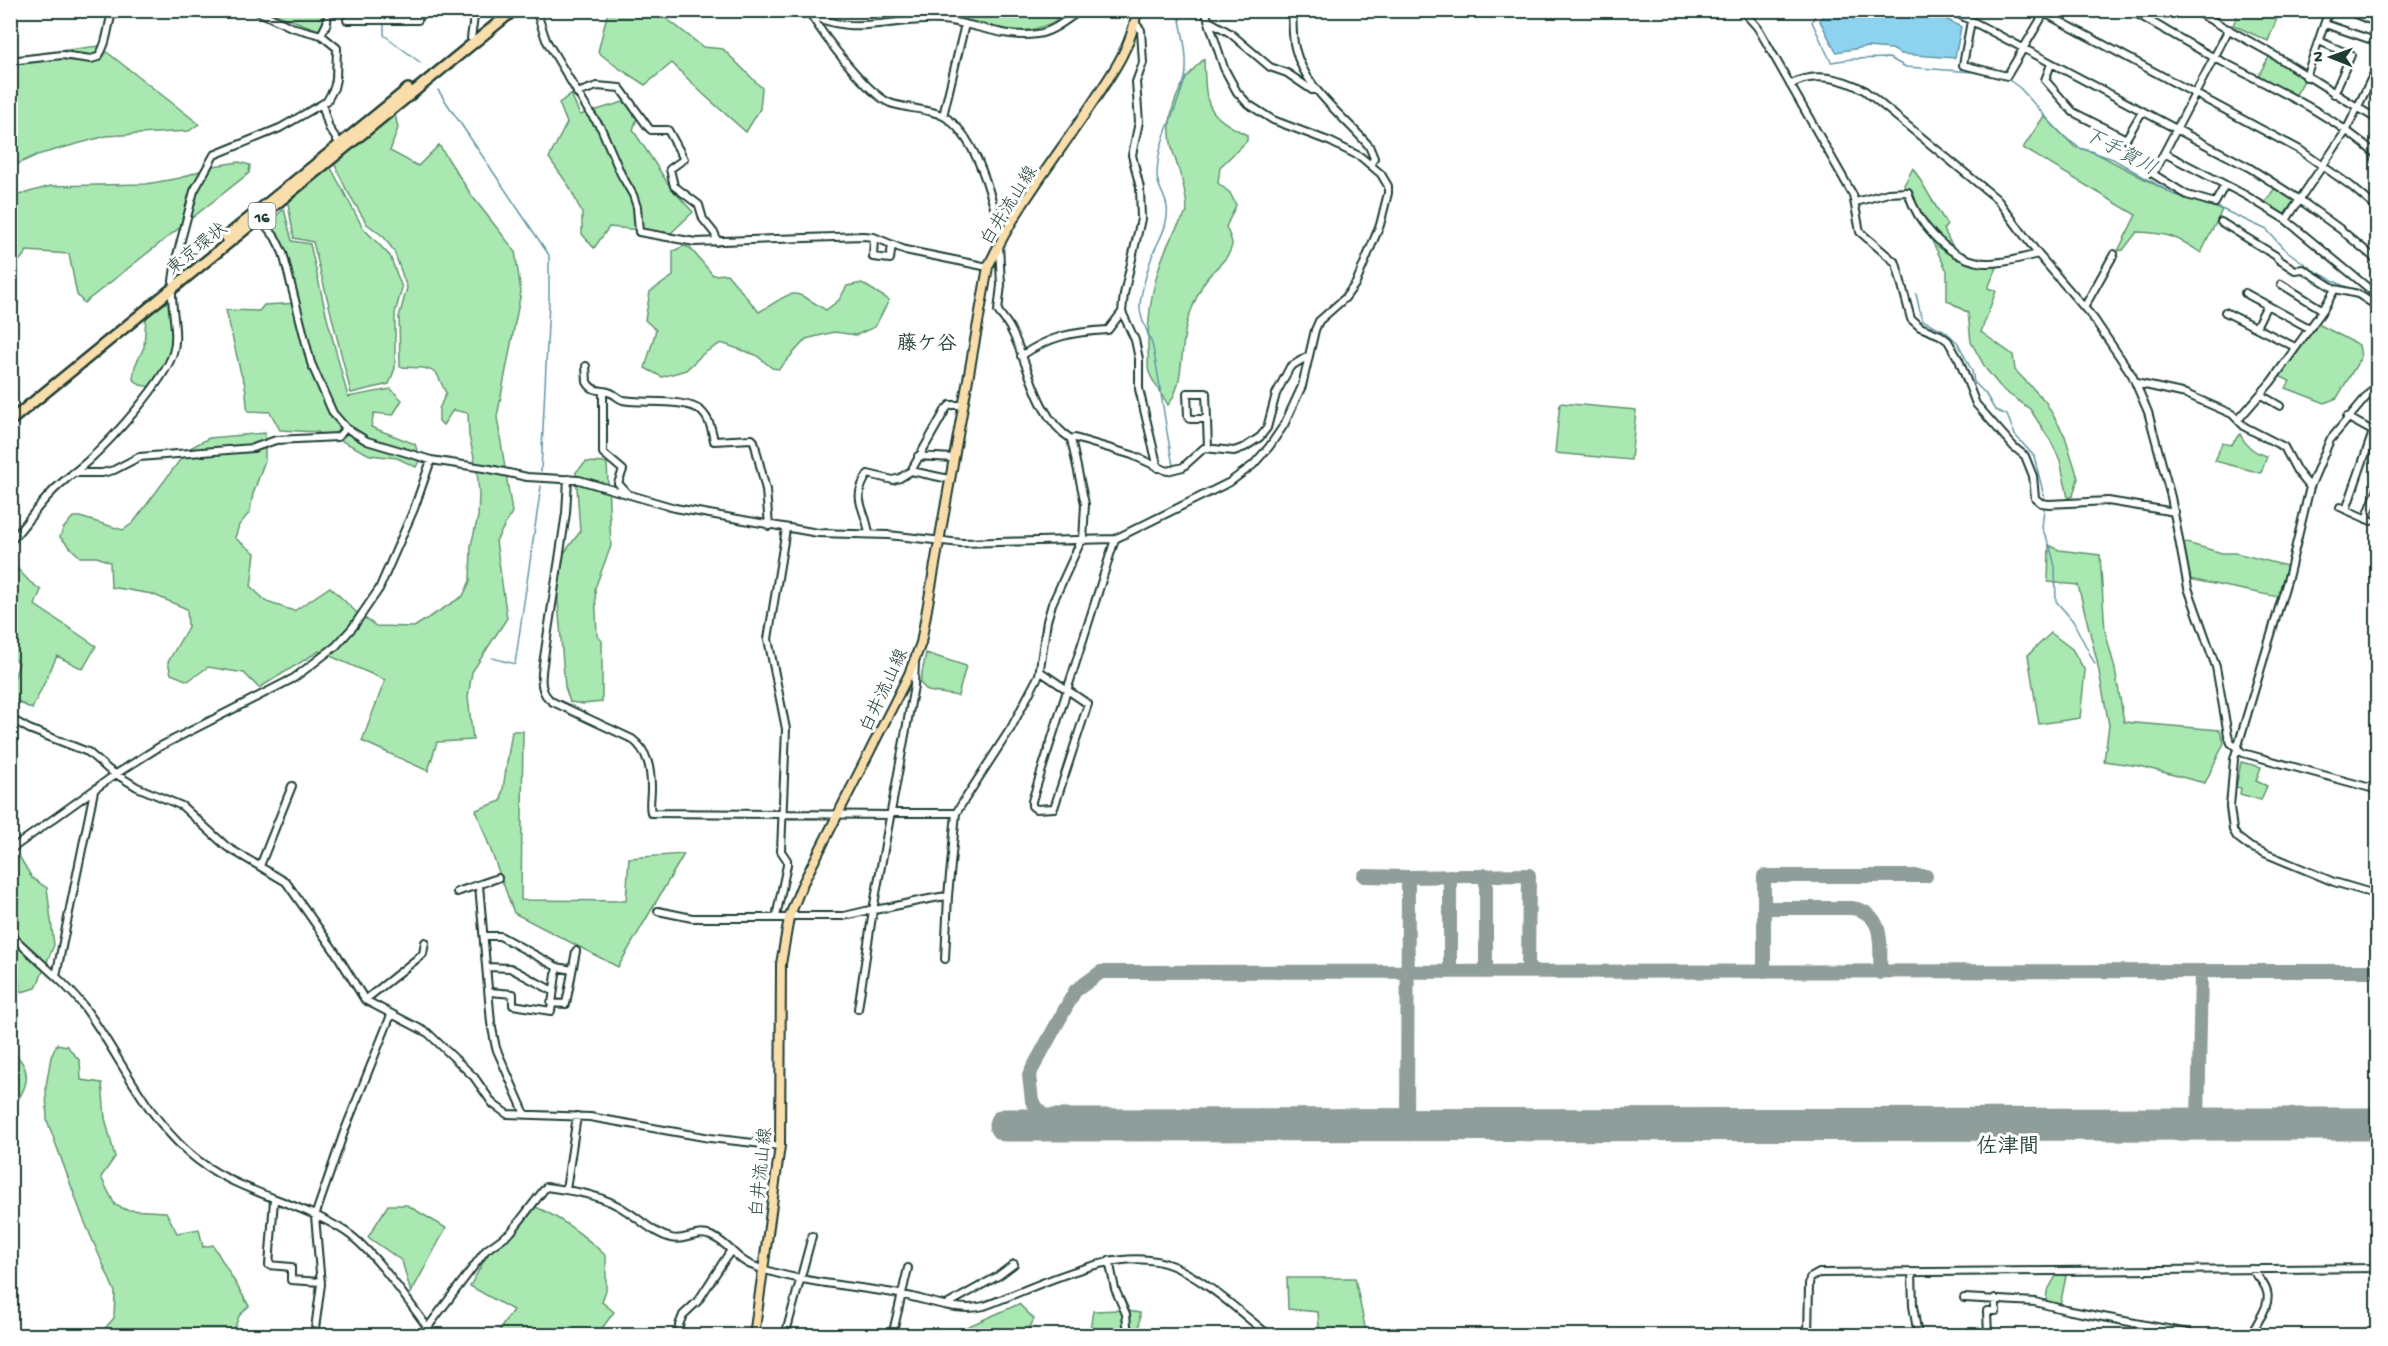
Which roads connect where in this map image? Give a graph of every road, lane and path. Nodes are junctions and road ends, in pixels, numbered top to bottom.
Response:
1 (113, 10) edge
2 (255, 10) edge
3 (328, 10) edge
4 (415, 10) edge
5 (475, 10) edge
6 (505, 10) edge
7 (514, 10) edge
8 (536, 10) edge
9 (804, 10) edge
10 (1081, 10) edge
11 (1137, 10) edge
12 (1205, 10) edge
13 (1292, 10) edge
14 (1742, 10) edge
15 (1951, 10) edge
16 (2130, 10) edge
17 (2193, 10) edge
18 (2329, 10) edge
19 (2345, 10) edge
20 (2043, 11) edge
21 (811, 15) junction
22 (347, 20) dead end
23 (1209, 21) junction
24 (1971, 21) junction
25 (1135, 23) junction
26 (2378, 23) edge
27 (965, 24) junction
28 (2325, 24) junction
29 (2229, 29) junction
30 (321, 35) junction
31 (471, 38) junction
32 (2319, 41) junction
33 (2378, 42) edge
34 (2025, 48) junction
35 (2214, 57) junction
36 (10, 61) edge
37 (2051, 64) junction
38 (2378, 64) edge
39 (2306, 77) junction
40 (1790, 85) junction
41 (1316, 90) junction
42 (577, 93) junction
43 (2196, 94) junction
44 (2334, 94) junction
45 (322, 104) junction
46 (2358, 107) junction
47 (2142, 112) junction
48 (943, 116) junction
49 (2378, 120) edge
50 (2177, 130) junction
51 (2346, 131) junction
52 (340, 144) junction
53 (2164, 153) junction
54 (2378, 156) edge
55 (1373, 165) junction
56 (2323, 166) junction
57 (2225, 185) junction
58 (2300, 200) junction
59 (1856, 202) junction
60 (2378, 209) edge
61 (258, 215) junction
62 (2286, 220) junction
63 (2221, 222) dead end
64 (874, 237) junction
65 (1000, 241) junction
66 (717, 242) junction
67 (892, 245) junction
68 (2038, 254) junction
69 (2114, 254) dead end
70 (2378, 261) edge
71 (988, 267) junction
72 (2281, 284) dead end
73 (173, 285) junction
74 (2335, 289) junction
75 (2245, 293) dead end
76 (2378, 296) edge
77 (2267, 305) junction
78 (2085, 306) junction
79 (2378, 307) edge
80 (2323, 310) junction
81 (1122, 312) junction
82 (2225, 312) dead end
83 (2256, 327) junction
84 (2309, 328) junction
85 (2295, 347) junction
86 (1021, 356) junction
87 (1308, 356) junction
88 (586, 366) dead end
89 (2136, 383) junction
90 (2378, 383) edge
91 (603, 392) junction
92 (2261, 394) junction
93 (962, 405) junction
94 (2280, 406) dead end
95 (10, 414) edge
96 (2347, 417) junction
97 (1206, 419) junction
98 (2239, 419) junction
99 (10, 421) edge
100 (346, 428) junction
101 (2375, 433) edge
102 (1071, 439) junction
103 (1208, 448) junction
104 (918, 456) junction
105 (953, 458) junction
106 (431, 460) junction
107 (1158, 468) junction
108 (911, 471) junction
109 (73, 473) junction
110 (568, 479) junction
111 (949, 479) junction
112 (2310, 487) junction
113 (2378, 488) edge
114 (628, 495) junction
115 (2175, 512) junction
116 (769, 526) junction
117 (786, 529) junction
118 (869, 534) junction
119 (939, 539) junction
120 (1115, 539) junction
121 (1082, 541) junction
122 (10, 542) edge
123 (915, 660) junction
124 (1041, 672) junction
125 (1067, 689) junction
126 (10, 718) edge
127 (2237, 750) junction
128 (116, 774) junction
129 (292, 786) dead end
130 (2378, 789) edge
131 (94, 791) junction
132 (956, 813) junction
133 (782, 814) junction
134 (891, 814) junction
135 (838, 815) junction
136 (10, 850) edge
137 (260, 866) junction
138 (498, 878) dead end
139 (479, 885) junction
140 (457, 892) dead end
141 (2378, 895) edge
142 (948, 896) junction
143 (873, 910) junction
144 (658, 911) dead end
145 (776, 917) junction
146 (789, 917) junction
147 (10, 934) edge
148 (484, 936) junction
149 (425, 942) dead end
150 (576, 951) dead end
151 (945, 959) dead end
152 (487, 967) junction
153 (557, 967) junction
154 (572, 970) junction
155 (56, 976) junction
156 (553, 991) junction
157 (490, 992) junction
158 (366, 1000) junction
159 (551, 1003) junction
160 (858, 1009) dead end
161 (391, 1015) junction
162 (525, 1114) junction
163 (577, 1116) junction
164 (780, 1146) junction
165 (566, 1190) junction
166 (274, 1200) junction
167 (315, 1216) junction
168 (812, 1236) dead end
169 (731, 1250) junction
170 (1109, 1260) junction
171 (1014, 1264) dead end
172 (908, 1268) dead end
173 (2378, 1268) edge
174 (2251, 1269) junction
175 (763, 1270) junction
176 (1912, 1272) junction
177 (800, 1279) junction
178 (321, 1282) junction
179 (902, 1294) junction
180 (1964, 1298) dead end
181 (1995, 1298) junction
182 (947, 1304) junction
183 (428, 1327) junction
184 (314, 1335) edge
185 (434, 1335) edge
186 (680, 1335) edge
187 (754, 1335) edge
188 (785, 1335) edge
189 (892, 1335) edge
190 (1128, 1335) edge
191 (1270, 1335) edge
192 (1808, 1335) edge
193 (1918, 1335) edge
194 (1988, 1335) edge
195 (2204, 1335) edge
196 (2247, 1335) edge

1 - 36 street
2 - 30 street
3 - 30 street
4 - 22 street
5 - 31 street
6 - 31 highway, 東京環状 / 16
7 - 61 highway, 東京環状 / 16
8 - 42 street
9 - 21 street
10 - 27 street
11 - 25 main road, 白井流山線
12 - 23 street
13 - 41 street
14 - 40 street
15 - 24 street
16 - 35 street
17 - 29 street
18 - 28 street
19 - 26 street
20 - 34 street
20 - 43 street
21 - 27 street
21 - 48 street
23 - 41 street
23 - 55 street
24 - 34 street
24 - 34 street
25 - 65 main road, 白井流山線
25 - 81 street
27 - 48 street
28 - 32 street
28 - 33 street
29 - 35 street
29 - 39 street
30 - 45 street
31 - 52 highway, 東京環状 / 16
32 - 39 street
32 - 44 street
34 - 37 street
35 - 43 street
35 - 51 street
37 - 47 street
37 - 47 street
38 - 46 street
39 - 44 street
40 - 59 street
40 - 68 street
41 - 55 street
42 - 66 street
42 - 66 street
43 - 50 street
43 - 56 street
44 - 46 street
45 - 52 street
45 - 73 street
46 - 49 street
46 - 51 street
47 - 50 street
48 - 65 street
50 - 53 street
50 - 58 street
51 - 54 street
51 - 56 street
52 - 61 highway, 東京環状 / 16
53 - 57 street
53 - 57 street
55 - 87 street
56 - 58 street
56 - 60 street
57 - 62 street
58 - 62 street
58 - 70 street
59 - 68 street
59 - 115 street
61 - 73 highway, 東京環状 / 16
61 - 100 street
62 - 76 street
63 - 74 street
64 - 66 street
64 - 67 street
64 - 67 street
65 - 71 main road, 白井流山線
65 - 86 street
67 - 71 street
68 - 78 street
69 - 78 street
71 - 93 main road, 白井流山線
72 - 80 street
73 - 95 highway, 東京環状 / 16
73 - 99 highway, 東京環状 / 16
73 - 109 street
74 - 79 street
74 - 80 street
75 - 77 street
77 - 83 street
77 - 84 street
78 - 89 street
80 - 84 street
81 - 86 street
81 - 107 street
82 - 83 street
83 - 85 street
84 - 85 street
85 - 92 street
86 - 102 street
87 - 103 street
87 - 120 street
88 - 91 street
89 - 98 street
89 - 115 street
90 - 96 street
91 - 114 street
91 - 116 street
92 - 94 street
92 - 98 street
93 - 104 street
93 - 105 main road, 白井流山線
96 - 101 street
96 - 112 street
97 - 97 street
97 - 103 street
98 - 112 street
100 - 106 street
100 - 109 street
101 - 113 street
102 - 107 street
102 - 121 street
103 - 107 street
104 - 105 street
104 - 108 street
105 - 111 main road, 白井流山線
106 - 110 street
106 - 128 street
108 - 111 street
108 - 118 street
109 - 122 street
110 - 114 street
110 - 133 street
111 - 119 main road, 白井流山線
112 - 127 street
114 - 116 street
115 - 127 street
116 - 117 street
117 - 118 street
117 - 133 street
118 - 119 street
119 - 121 street
119 - 123 main road, 白井流山線
120 - 121 street
120 - 125 street
121 - 124 street
123 - 134 street
123 - 135 main road, 白井流山線
124 - 125 street
124 - 132 street
125 - 125 street
126 - 128 street
127 - 130 street
127 - 141 street
128 - 131 street
128 - 137 street
129 - 137 street
131 - 136 street
131 - 155 street
132 - 134 street
132 - 142 street
133 - 135 street
133 - 145 street
134 - 135 street
134 - 143 street
135 - 146 main road, 白井流山線
137 - 158 street
138 - 139 street
139 - 140 street
139 - 148 street
142 - 143 street
142 - 151 street
143 - 146 street
143 - 160 street
144 - 145 street
145 - 146 street
146 - 164 main road, 白井流山線
147 - 155 street
148 - 152 street
148 - 153 street
149 - 158 street
150 - 154 street
152 - 156 street
152 - 157 street
153 - 154 street
153 - 156 street
154 - 159 street
155 - 166 street
156 - 159 street
157 - 159 street
157 - 162 street
158 - 161 street
161 - 162 street
161 - 167 street
162 - 163 street
163 - 164 street
163 - 165 street
164 - 175 main road, 白井流山線
165 - 169 street
165 - 183 street
166 - 167 street
166 - 178 street
167 - 178 street
167 - 183 street
168 - 177 street
169 - 175 street
169 - 186 street
170 - 182 street
170 - 190 street
170 - 191 street
171 - 182 street
172 - 179 street
173 - 174 street
174 - 176 street
174 - 196 street
175 - 177 street
175 - 187 main road, 白井流山線
176 - 192 street
176 - 193 street
177 - 179 street
177 - 188 street
178 - 184 street
179 - 182 street
179 - 189 street
180 - 181 street
181 - 194 street
181 - 195 street
183 - 185 street

